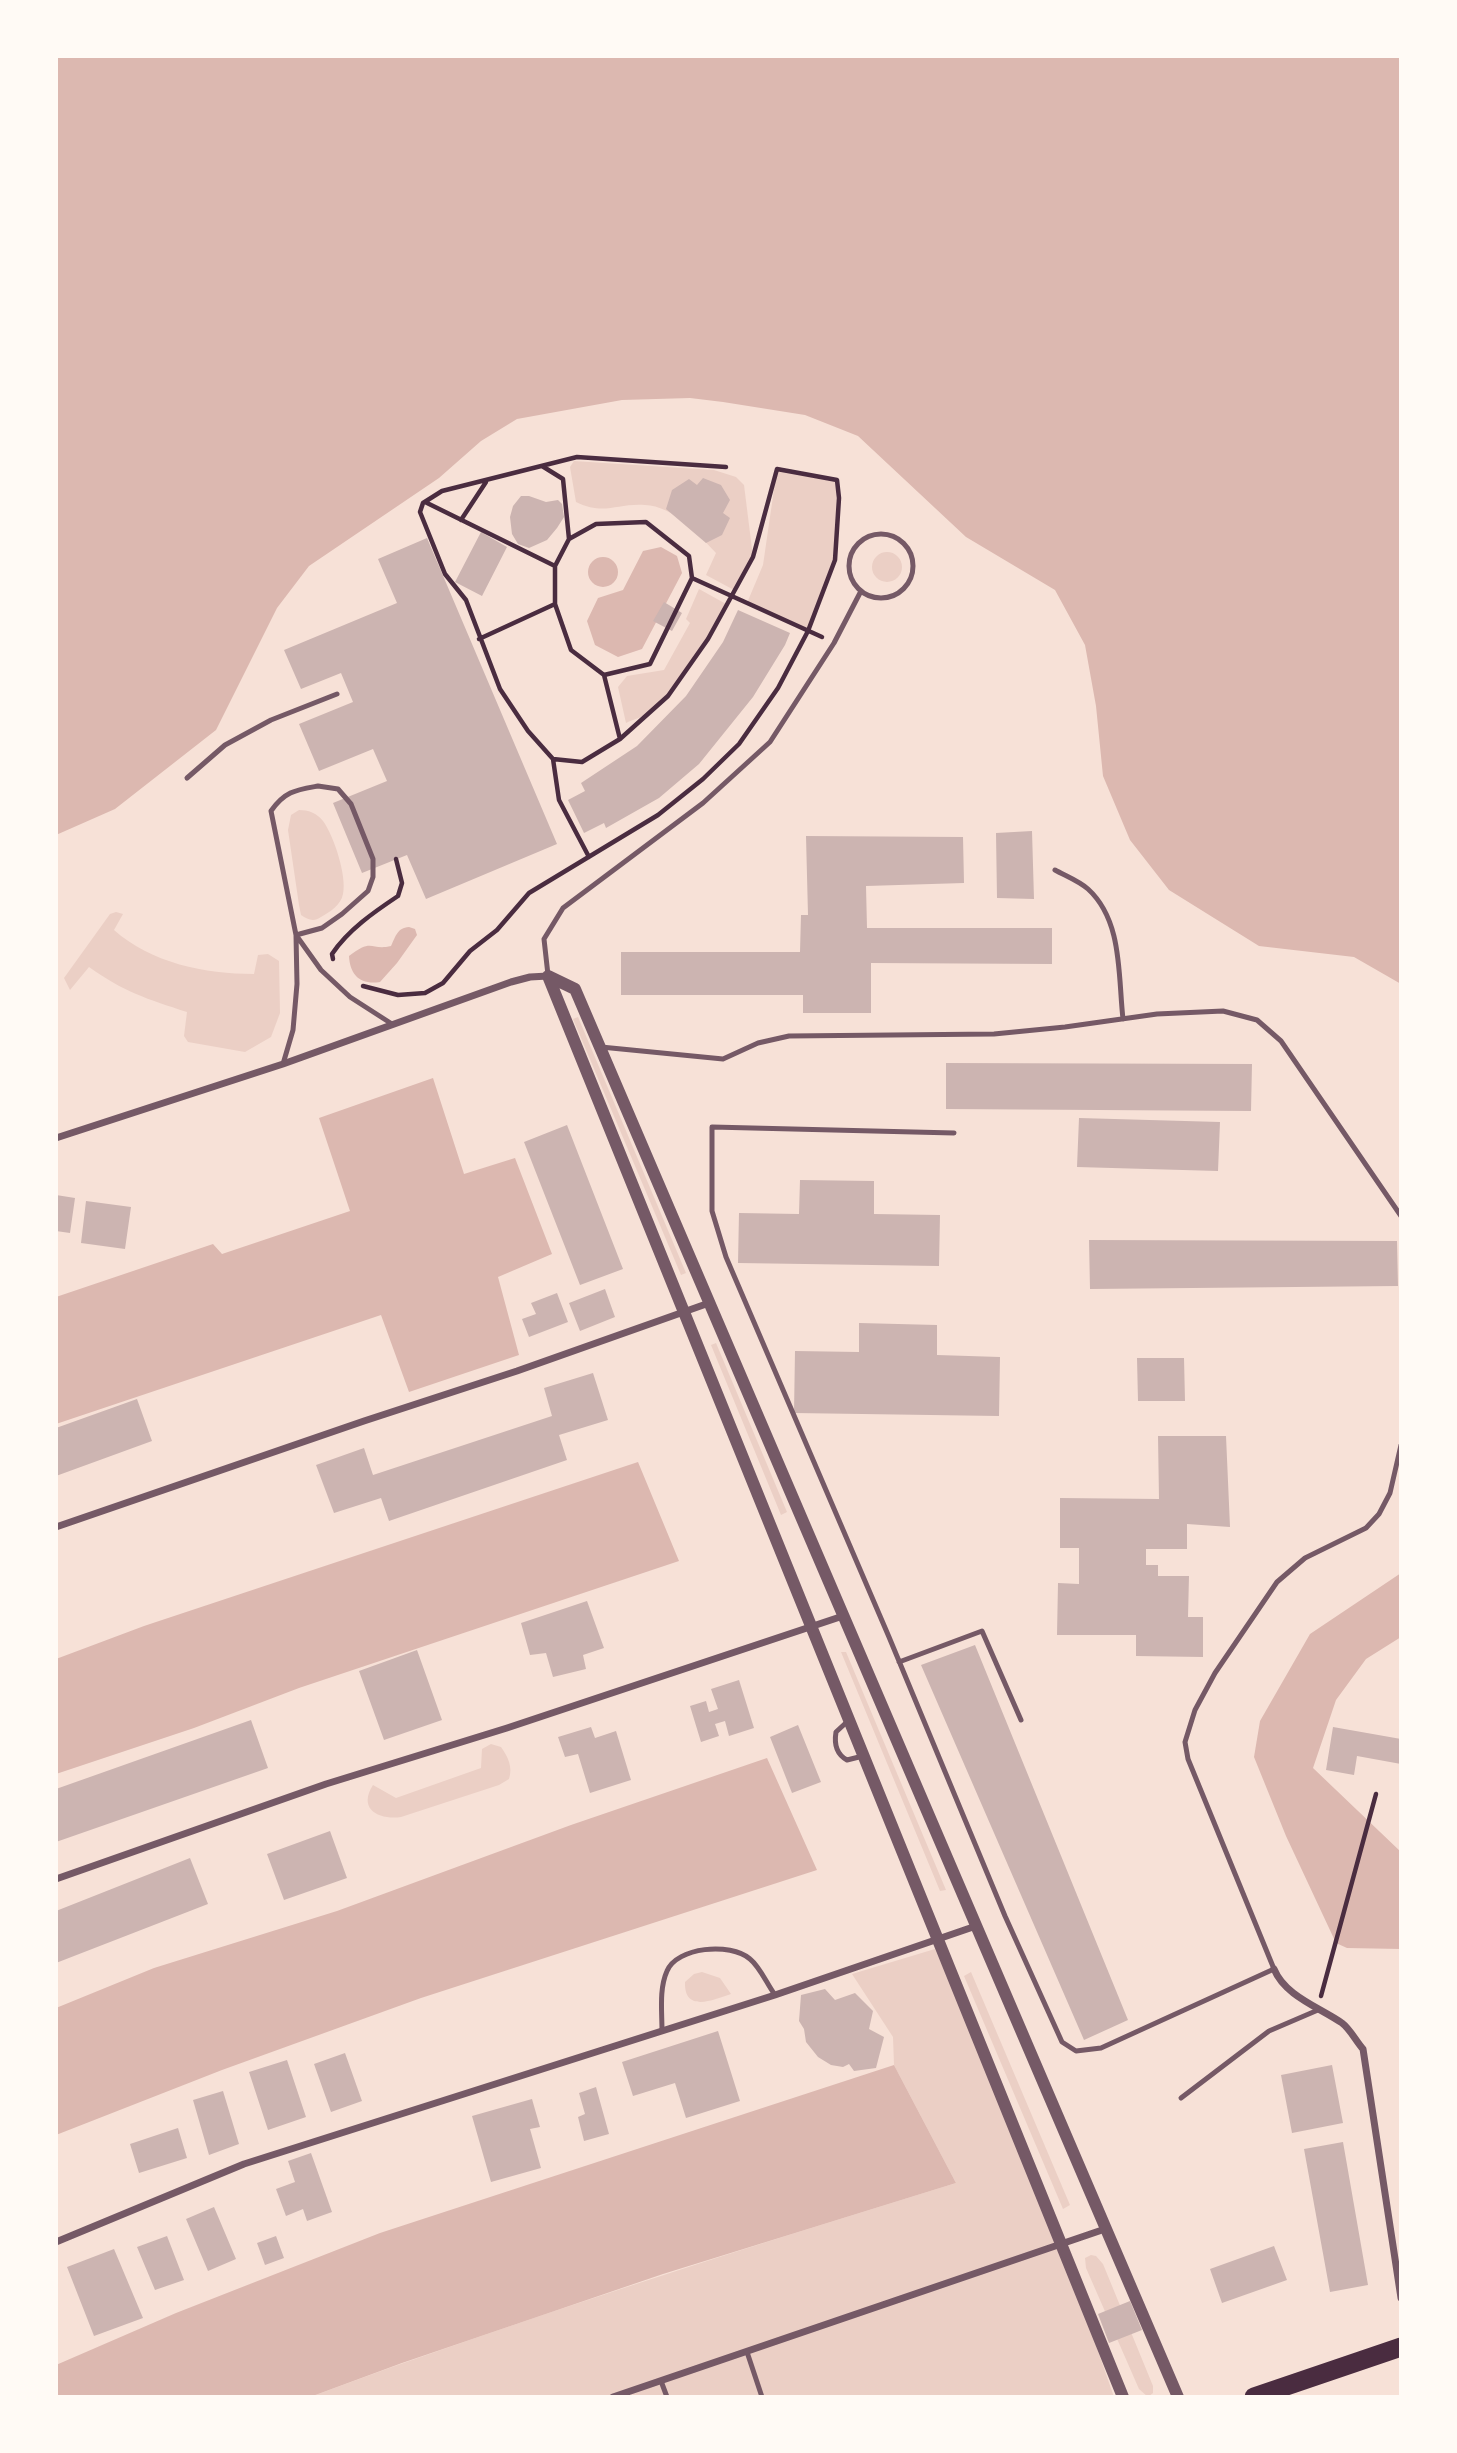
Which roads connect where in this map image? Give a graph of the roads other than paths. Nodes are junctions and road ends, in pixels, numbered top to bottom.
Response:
1 (861, 591) junction
2 (337, 694) dead end
3 (187, 778) dead end
4 (1055, 870) dead end
5 (296, 935) junction
6 (548, 976) junction
7 (1123, 1019) junction
8 (392, 1024) junction
9 (600, 1047) junction
10 (283, 1064) junction
11 (954, 1133) dead end
12 (56, 1138) edge
13 (1401, 1216) edge
14 (709, 1303) junction
15 (684, 1312) junction
16 (1401, 1445) edge
17 (56, 1527) edge
18 (843, 1616) junction
19 (811, 1627) junction
20 (899, 1661) junction
21 (849, 1720) junction
22 (1021, 1720) dead end
23 (863, 1756) junction
24 (56, 1879) edge
25 (976, 1926) junction
26 (937, 1940) junction
27 (1274, 1969) junction
28 (775, 1995) junction
29 (1318, 2010) junction
30 (662, 2031) junction
31 (1181, 2098) dead end
32 (1105, 2228) junction
33 (56, 2242) edge
34 (1061, 2244) junction
35 (1401, 2298) edge
36 (1401, 2347) edge
37 (747, 2352) junction
38 (661, 2381) junction
39 (613, 2397) edge
40 (667, 2397) edge
41 (762, 2397) edge
42 (1123, 2397) edge
43 (1178, 2397) edge
44 (1254, 2397) edge

1 - 1 lane
1 - 6 lane
2 - 3 lane
4 - 7 lane
5 - 5 lane
5 - 8 lane
5 - 10 lane
6 - 8 street
6 - 9 street
6 - 15 street
7 - 9 lane
7 - 13 lane
8 - 10 street
9 - 14 street
10 - 12 street
11 - 20 lane
14 - 15 street
14 - 18 street
15 - 17 street
15 - 19 street
16 - 27 lane
18 - 19 street
18 - 25 street
19 - 21 street
19 - 24 street
20 - 22 lane
20 - 27 lane
21 - 23 street
21 - 23 lane
23 - 26 street
25 - 26 street
25 - 32 street
26 - 28 street
26 - 34 street
27 - 29 street
28 - 30 street
28 - 30 lane
29 - 31 lane
29 - 35 street
30 - 33 street
32 - 34 street
32 - 43 street
34 - 37 street
34 - 42 street
36 - 44 highway
37 - 38 street
37 - 41 lane
38 - 39 street
38 - 40 lane

